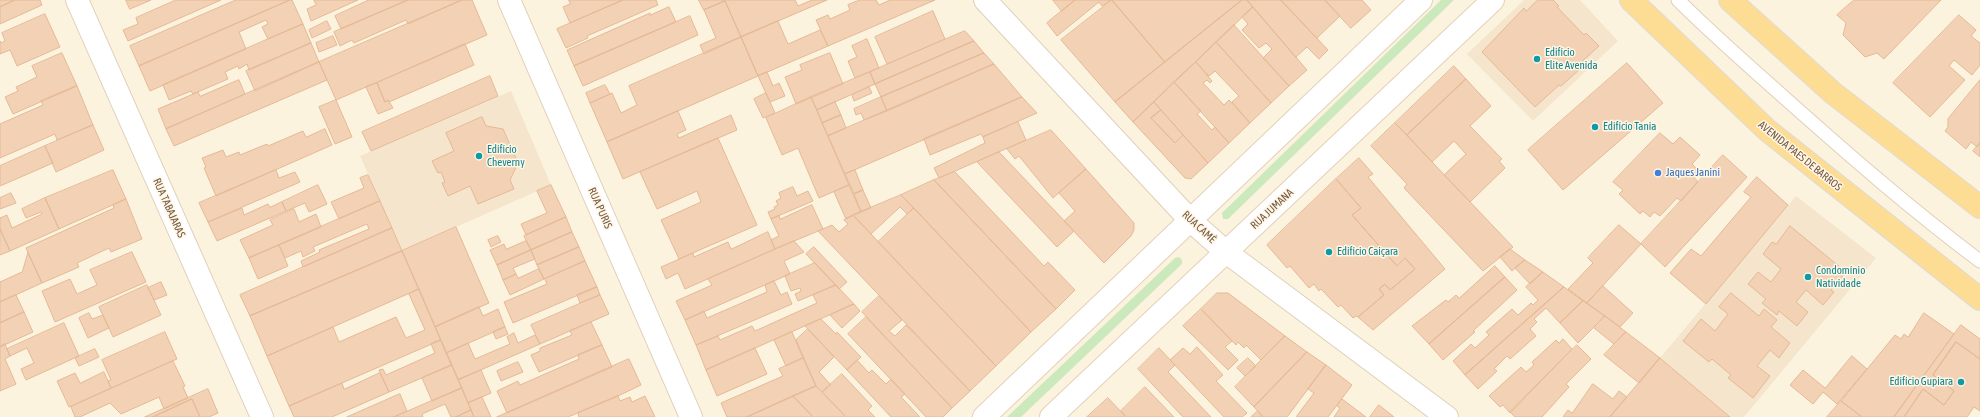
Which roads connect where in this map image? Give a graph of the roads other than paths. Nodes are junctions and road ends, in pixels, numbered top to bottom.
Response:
1 (77, 0) edge
2 (509, 0) edge
3 (985, 0) edge
4 (1420, 0) edge
5 (1631, 0) edge
6 (1678, 0) edge
7 (1730, 0) edge
8 (1489, 1) edge
9 (1980, 207) edge
10 (1190, 220) junction
11 (1226, 252) junction
12 (1980, 261) edge
13 (1980, 299) edge
14 (262, 417) edge
15 (691, 417) edge
16 (984, 417) edge
17 (1051, 417) edge
18 (1447, 417) edge

1 - 14 street, RUA TABAJARAS
2 - 15 street, RUA PURIS
3 - 10 street, RUA CAMÉ
4 - 10 street
5 - 13 main road, AVENIDA PAES DE BARROS
6 - 12 lane
7 - 9 main road
8 - 11 street, RUA JUMANA
10 - 11 street, RUA CAMÉ
10 - 16 street
11 - 17 street, RUA JUMANA
11 - 18 street, RUA CAMÉ

